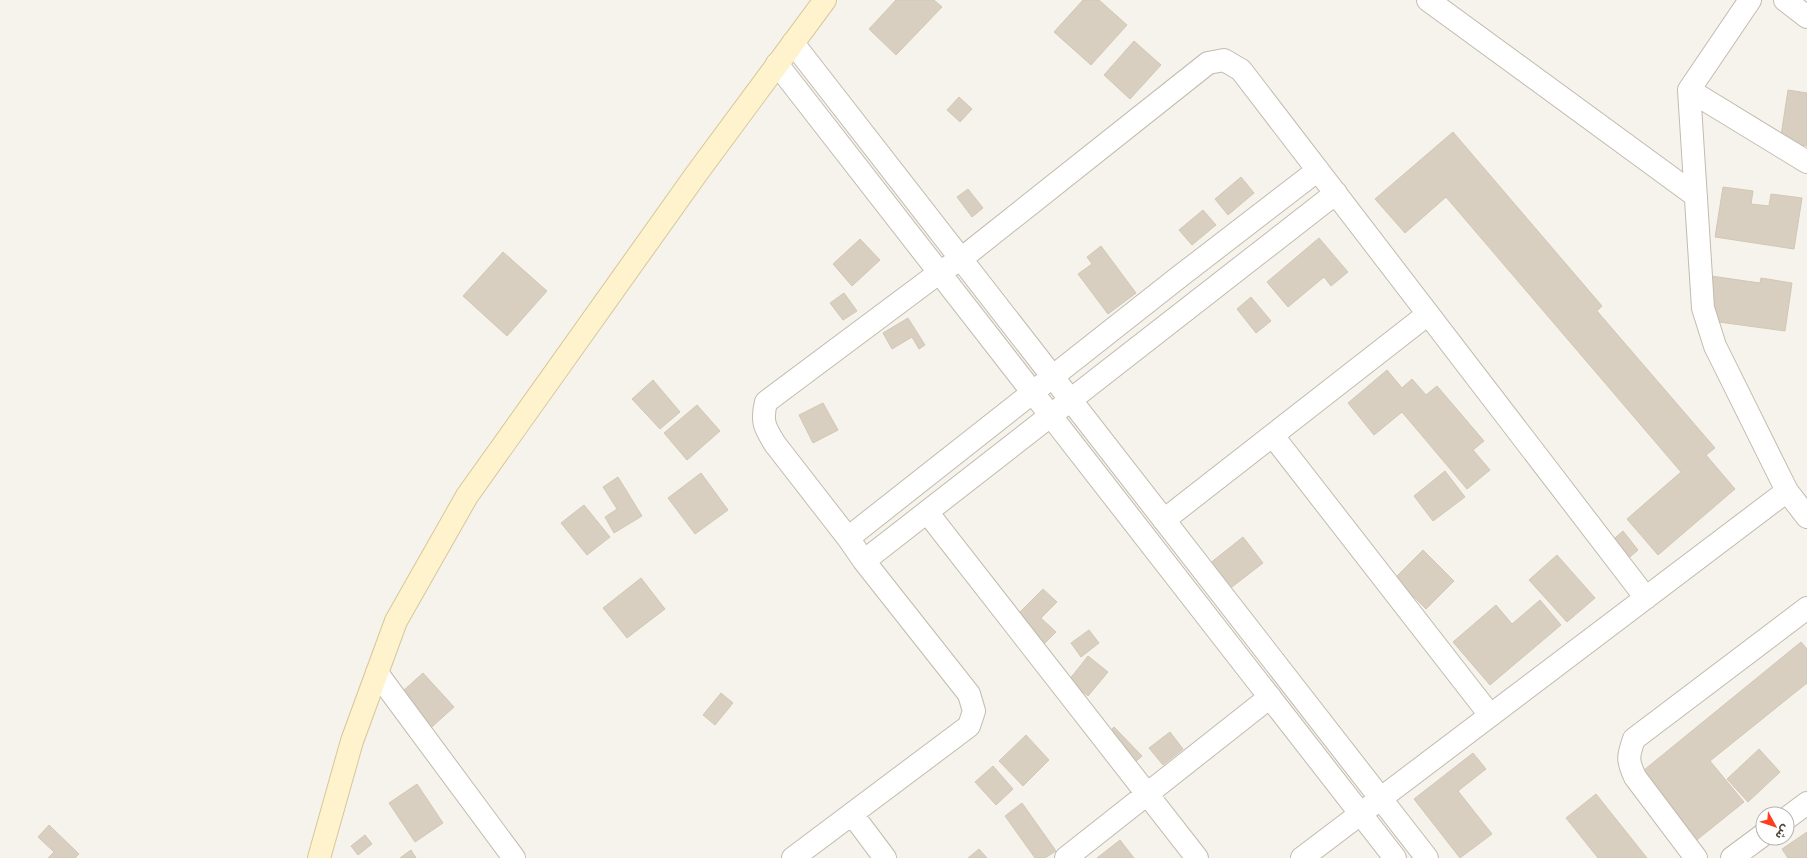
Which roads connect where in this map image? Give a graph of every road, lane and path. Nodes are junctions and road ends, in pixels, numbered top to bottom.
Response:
1 (825, 0) edge
2 (1428, 0) edge
3 (1750, 0) edge
4 (1784, 0) edge
5 (1807, 17) edge
6 (793, 43) junction
7 (777, 64) junction
8 (1689, 90) junction
9 (1807, 162) edge
10 (1318, 170) junction
11 (1336, 193) junction
12 (1696, 196) junction
13 (961, 259) junction
14 (940, 272) junction
15 (1428, 314) junction
16 (1053, 377) junction
17 (1033, 392) junction
18 (1071, 400) junction
19 (1051, 416) junction
20 (1273, 436) junction
21 (1787, 490) junction
22 (927, 512) junction
23 (1807, 517) edge
24 (1164, 520) junction
25 (848, 538) junction
26 (864, 561) junction
27 (1646, 598) junction
28 (1807, 608) edge
29 (377, 673) junction
30 (1270, 697) junction
31 (1490, 715) junction
32 (1146, 793) junction
33 (1380, 798) junction
34 (1807, 803) edge
35 (1795, 812) edge
36 (1360, 813) junction
37 (852, 814) junction
38 (1755, 841) edge
39 (319, 858) edge
40 (514, 858) edge
41 (793, 858) edge
42 (885, 858) edge
43 (1066, 858) edge
44 (1197, 858) edge
45 (1302, 858) edge
46 (1395, 858) edge
47 (1427, 858) edge
48 (1696, 858) edge
49 (1732, 858) edge

1 - 6 main road
2 - 12 street
3 - 8 street
4 - 5 street
6 - 7 main road
6 - 13 street
7 - 14 street
7 - 29 main road
8 - 9 street
8 - 12 street
10 - 11 street
10 - 13 street
10 - 16 street
11 - 15 street
11 - 18 street
12 - 21 street
13 - 14 street
13 - 16 street
14 - 17 street
14 - 25 street
15 - 20 street
15 - 27 street
16 - 17 street
16 - 18 street
17 - 19 street
17 - 25 street
18 - 19 street
18 - 24 street
19 - 22 street
19 - 30 street
20 - 24 street
20 - 31 street
21 - 23 street
21 - 27 street
22 - 26 street
22 - 32 street
24 - 33 street
25 - 26 street
26 - 37 street
27 - 31 street
28 - 48 street
29 - 39 main road
29 - 40 street
30 - 32 street
30 - 36 street
31 - 33 street
32 - 43 street
32 - 44 street
33 - 36 street
33 - 47 street
34 - 35 street
36 - 45 street
36 - 46 street
37 - 41 street
37 - 42 street
38 - 49 street

